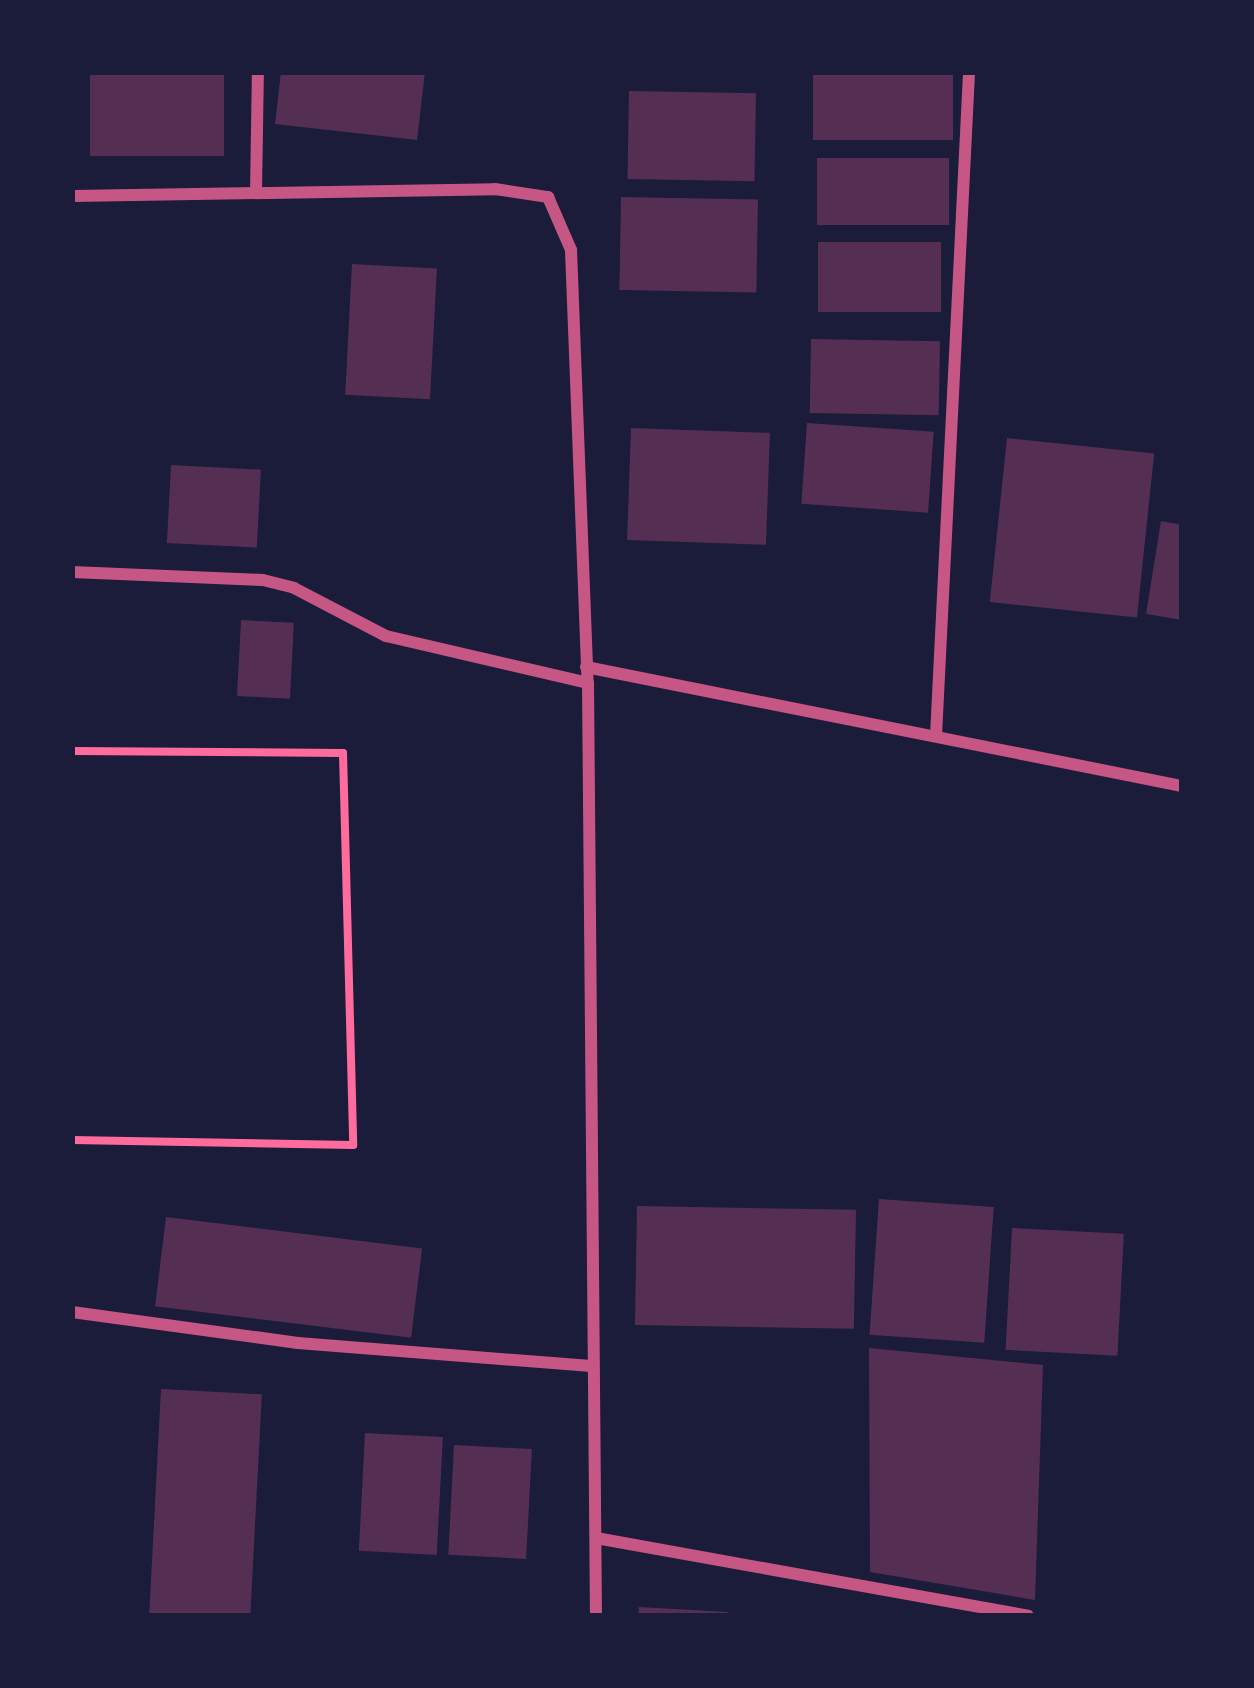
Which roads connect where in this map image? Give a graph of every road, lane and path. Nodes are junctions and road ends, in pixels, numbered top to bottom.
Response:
1 (258, 72) edge
2 (968, 72) edge
3 (256, 194) junction
4 (72, 196) edge
5 (72, 572) edge
6 (586, 667) junction
7 (588, 683) junction
8 (936, 736) junction
9 (72, 751) edge
10 (1182, 786) edge
11 (72, 1140) edge
12 (72, 1312) edge
13 (591, 1366) junction
14 (596, 1538) junction
15 (596, 1616) edge
16 (1025, 1616) edge

1 - 3 street
2 - 8 street
3 - 4 street
3 - 6 street
5 - 7 street
6 - 7 street
6 - 8 street
7 - 13 street
8 - 10 street
9 - 11 path
12 - 13 street
13 - 14 street
14 - 15 street
14 - 16 street

